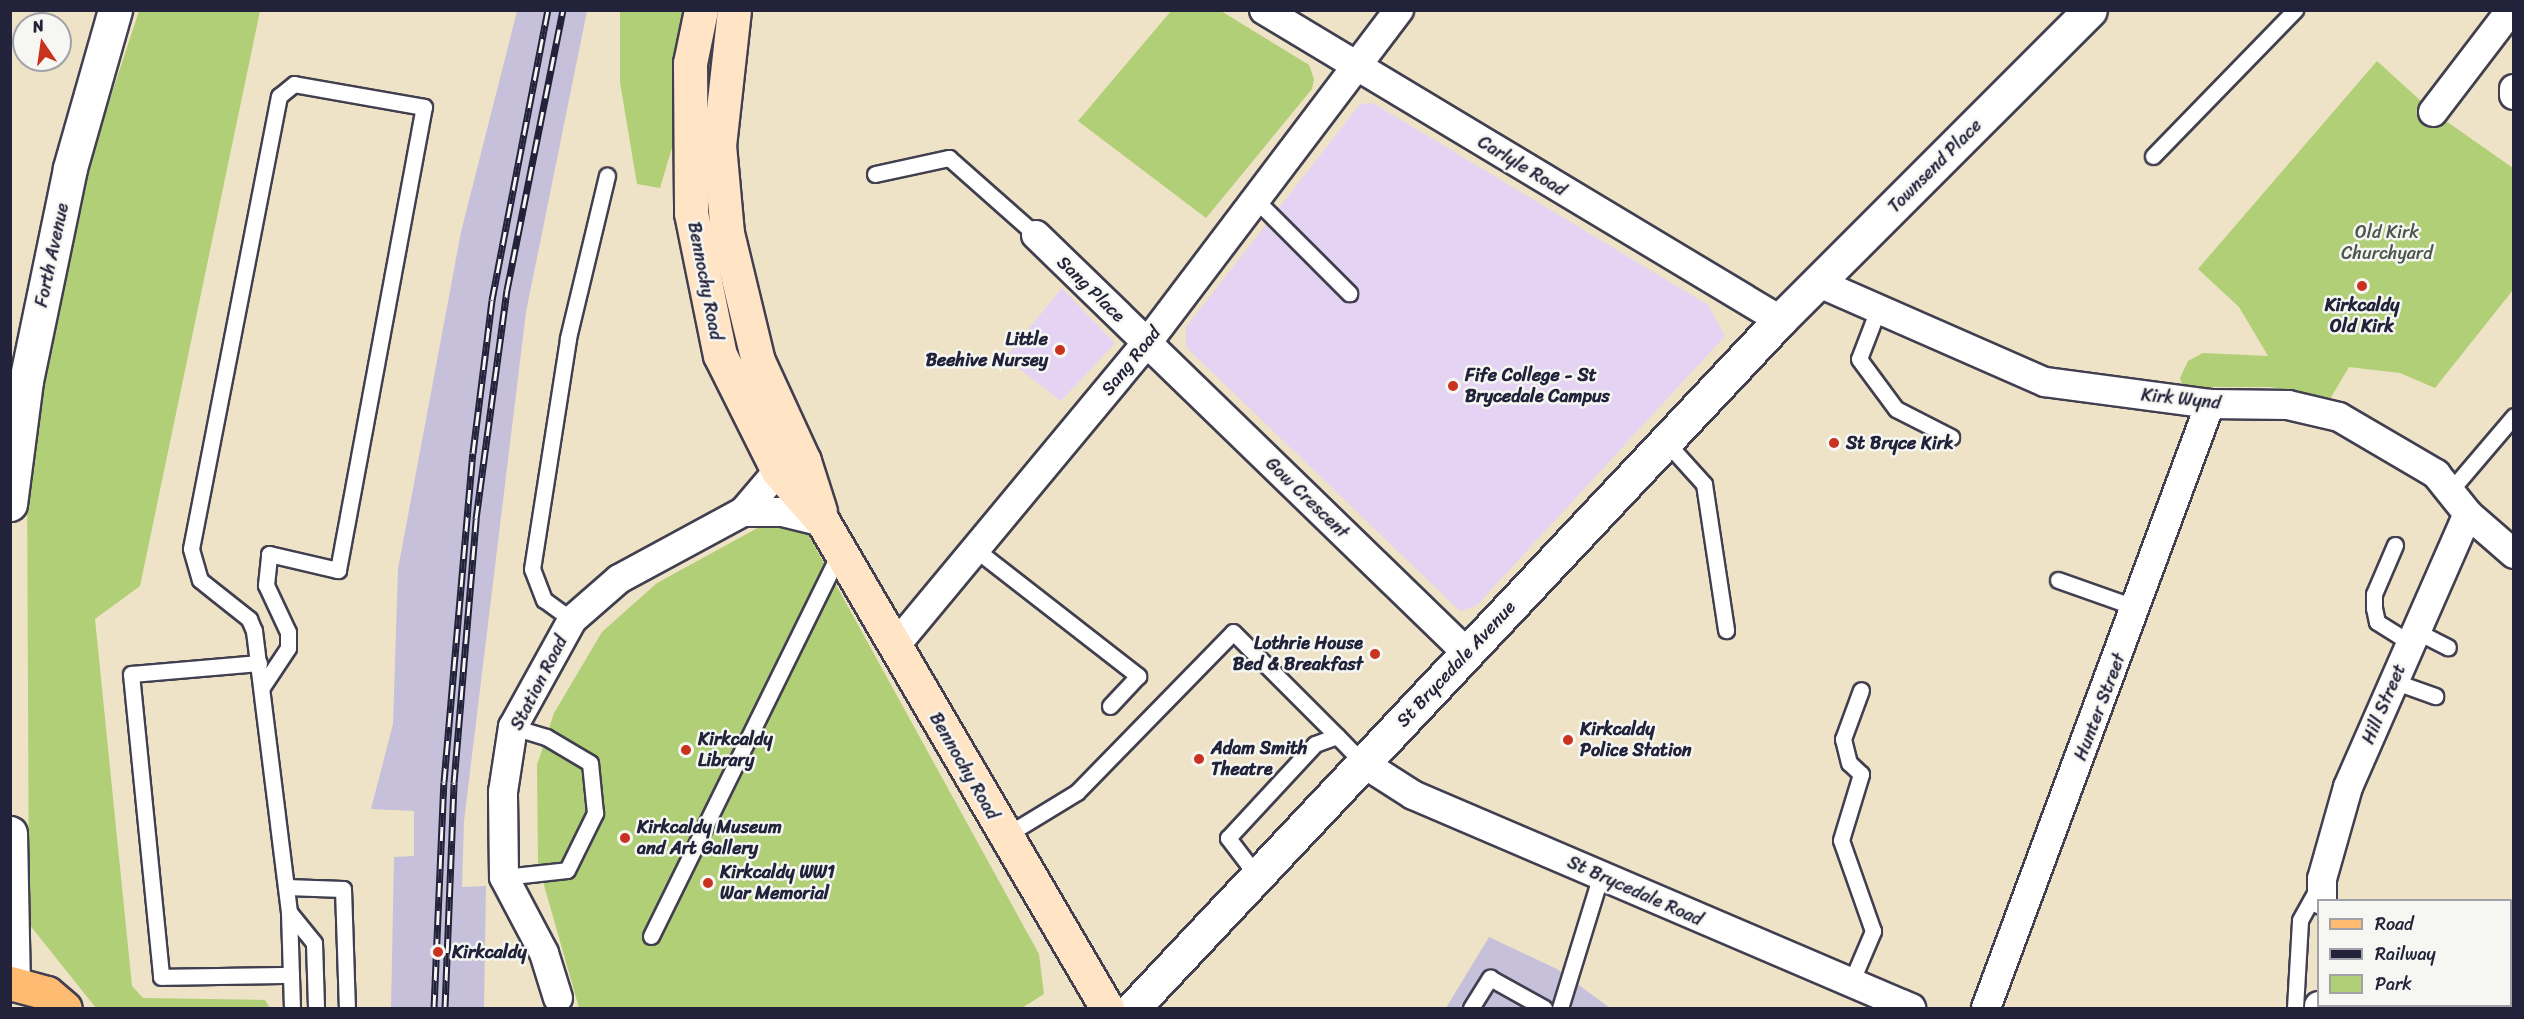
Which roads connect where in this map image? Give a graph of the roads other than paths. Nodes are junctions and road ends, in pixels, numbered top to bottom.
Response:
1 (115, 10) edge
2 (701, 10) edge
3 (734, 10) edge
4 (1264, 10) edge
5 (1399, 10) edge
6 (2090, 10) edge
7 (2295, 10) edge
8 (2511, 10) edge
9 (1358, 67) junction
10 (2514, 89) edge
11 (2514, 95) edge
12 (2433, 112) dead end
13 (2153, 156) dead end
14 (875, 174) dead end
15 (607, 176) dead end
16 (1256, 200) junction
17 (1036, 235) joint
18 (1819, 283) junction
19 (1349, 293) dead end
20 (1877, 312) junction
21 (1780, 320) junction
22 (1147, 343) junction
23 (18, 382) edge
24 (2210, 404) junction
25 (2514, 416) edge
26 (1951, 437) dead end
27 (1666, 442) junction
28 (778, 471) junction
29 (2451, 490) junction
30 (10, 504) edge
31 (743, 512) junction
32 (2468, 514) junction
33 (823, 522) junction
34 (2395, 545) dead end
35 (975, 549) junction
36 (840, 552) junction
37 (2514, 554) edge
38 (2058, 580) dead end
39 (2137, 608) junction
40 (572, 620) junction
41 (1726, 630) dead end
42 (2412, 636) junction
43 (895, 646) junction
44 (2448, 647) dead end
45 (1467, 654) junction
46 (259, 663) junction
47 (2393, 681) junction
48 (262, 687) junction
49 (1861, 690) dead end
50 (2435, 696) dead end
51 (1110, 706) dead end
52 (513, 727) junction
53 (1337, 736) junction
54 (1363, 762) junction
55 (10, 832) edge
56 (1005, 836) junction
57 (1601, 875) junction
58 (1257, 876) junction
59 (504, 877) junction
60 (286, 887) junction
61 (2322, 890) edge
62 (289, 912) junction
63 (651, 936) dead end
64 (291, 975) junction
65 (12, 983) edge
66 (1850, 986) junction
67 (557, 1003) edge
68 (66, 1008) edge
69 (292, 1008) edge
70 (316, 1008) edge
71 (347, 1008) edge
72 (1107, 1008) edge
73 (1133, 1008) edge
74 (1471, 1008) edge
75 (1544, 1008) edge
76 (1560, 1008) edge
77 (1911, 1008) edge
78 (1986, 1008) edge
79 (2295, 1008) edge

1 - 23 street, Forth Avenue
2 - 28 main road, Bennochy Road
3 - 33 main road, Bennochy Road
4 - 9 street, Carlyle Road
5 - 9 street, Sang Road
6 - 18 street, Townsend Place
7 - 13 lane
8 - 12 street
9 - 16 street, Sang Road
9 - 21 street, Carlyle Road
10 - 11 street
14 - 17 lane
15 - 40 lane
16 - 19 lane
16 - 22 street, Sang Road
17 - 22 street, Sang Place
18 - 20 street, Kirk Wynd
18 - 21 street, Townsend Place
20 - 24 street, Kirk Wynd
20 - 26 lane
21 - 27 street, St Brycedale Avenue
22 - 35 street, Sang Road
22 - 45 street, Gow Crescent
23 - 30 street, Forth Avenue
24 - 29 street, Kirk Wynd
24 - 39 street, Hunter Street
25 - 29 lane
27 - 41 lane
27 - 45 street, St Brycedale Avenue
28 - 31 street, Station Road
28 - 33 main road, Bennochy Road
29 - 32 street, Kirk Wynd
31 - 33 street, Station Road
31 - 40 street, Station Road
32 - 37 street, Kirk Wynd
32 - 42 street, Hill Street
33 - 36 main road, Bennochy Road
34 - 42 lane
35 - 43 street, Sang Road
35 - 51 lane
36 - 43 main road, Bennochy Road
36 - 63 lane
38 - 39 lane
39 - 78 street, Hunter Street
40 - 52 street, Station Road
42 - 44 lane
42 - 47 street, Hill Street
43 - 56 main road, Bennochy Road
45 - 54 street, St Brycedale Avenue
46 - 48 lane
46 - 48 lane
46 - 64 lane
47 - 50 lane
47 - 61 street, Hill Street
48 - 60 lane
49 - 66 lane
52 - 59 street, Station Road
52 - 59 lane
53 - 54 lane
53 - 56 lane
53 - 58 lane
54 - 57 street, St Brycedale Road
54 - 58 street, St Brycedale Avenue
55 - 65 street
56 - 72 main road, Bennochy Road
57 - 66 street, St Brycedale Road
57 - 76 lane
58 - 73 street, St Brycedale Avenue
59 - 67 street, Station Road
60 - 62 lane
60 - 71 lane
61 - 79 lane
62 - 64 lane
62 - 70 lane
64 - 69 lane
65 - 68 main road
66 - 77 street, St Brycedale Road
74 - 75 lane

